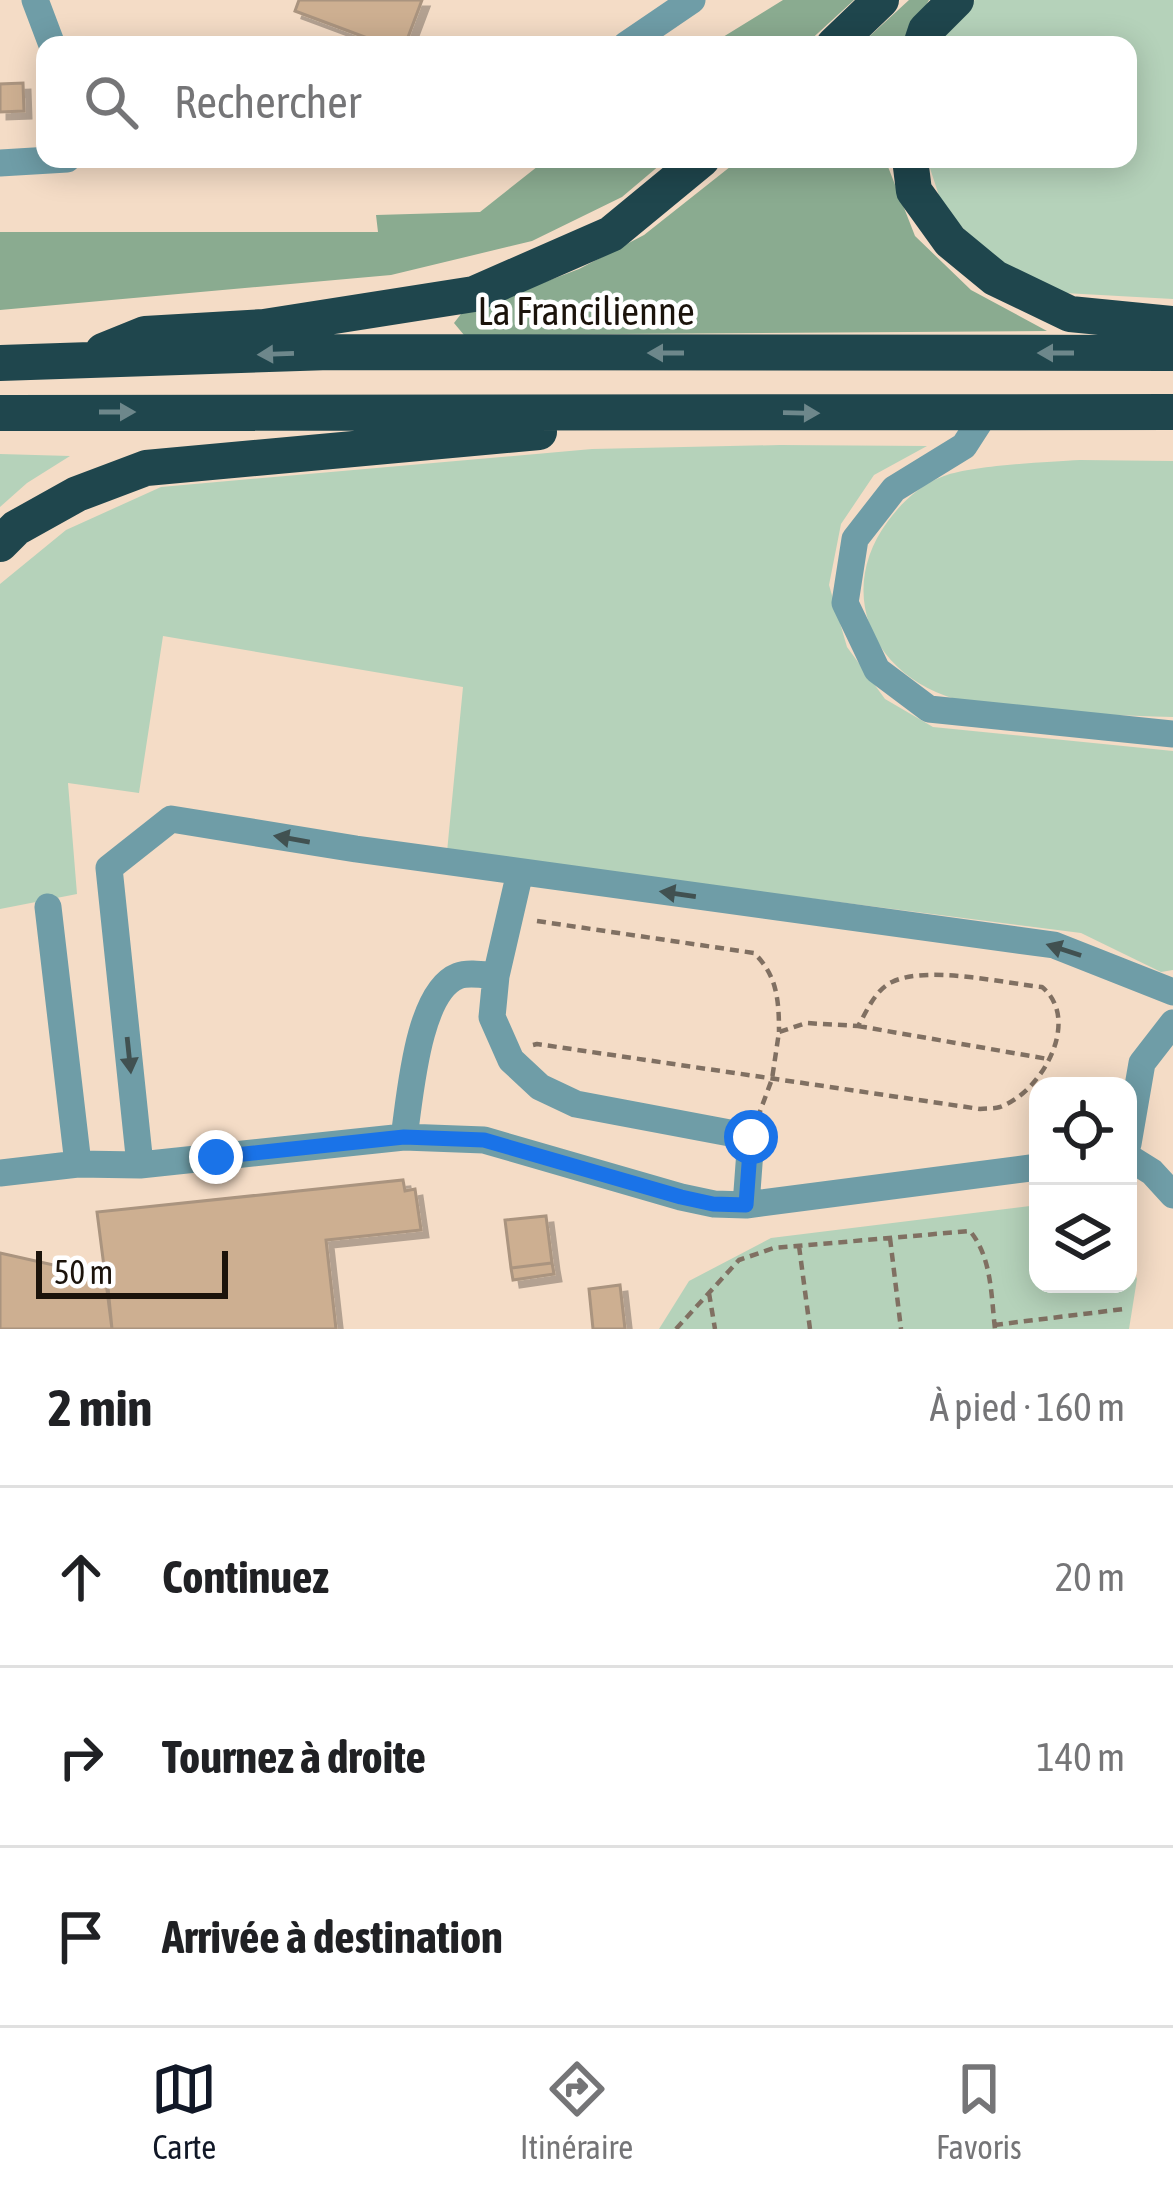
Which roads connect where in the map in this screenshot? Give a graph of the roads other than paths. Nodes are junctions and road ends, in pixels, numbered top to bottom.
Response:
1 (692, 0) edge
2 (881, 0) edge
3 (956, 0) edge
4 (40, 1) edge
5 (50, 36) edge
6 (639, 36) edge
7 (843, 36) edge
8 (924, 36) edge
9 (36, 161) edge
10 (0, 163) edge
11 (691, 168) edge
12 (911, 168) edge
13 (1173, 325) edge
14 (1173, 353) edge
15 (76, 362) junction
16 (0, 363) edge
17 (588, 411) junction
18 (1173, 412) edge
19 (0, 413) edge
20 (984, 415) junction
21 (0, 544) edge
22 (1173, 734) edge
23 (520, 872) junction
24 (48, 907) dead end
25 (496, 976) junction
26 (1173, 992) edge
27 (1173, 1023) edge
28 (1137, 1092) edge
29 (404, 1137) junction
30 (1137, 1163) edge
31 (78, 1164) junction
32 (140, 1165) junction
33 (1029, 1168) edge
34 (0, 1172) edge
35 (1173, 1195) edge
36 (746, 1205) junction

1 - 6 street
2 - 7 highway
3 - 8 highway
4 - 5 street
9 - 10 street
11 - 15 highway
12 - 13 highway
14 -> 15 highway, La Francilienne
15 - 16 highway, La Francilienne
19 -> 17 highway
17 -> 20 highway
17 - 21 highway
18 - 20 highway
20 - 22 street
23 - 25 street
26 -> 23 street
23 -> 32 street
24 - 31 street
25 - 29 street
25 - 36 street
27 - 28 street
29 - 32 street
29 - 36 street
30 - 35 street
31 - 32 street
31 - 34 street
33 - 36 street

